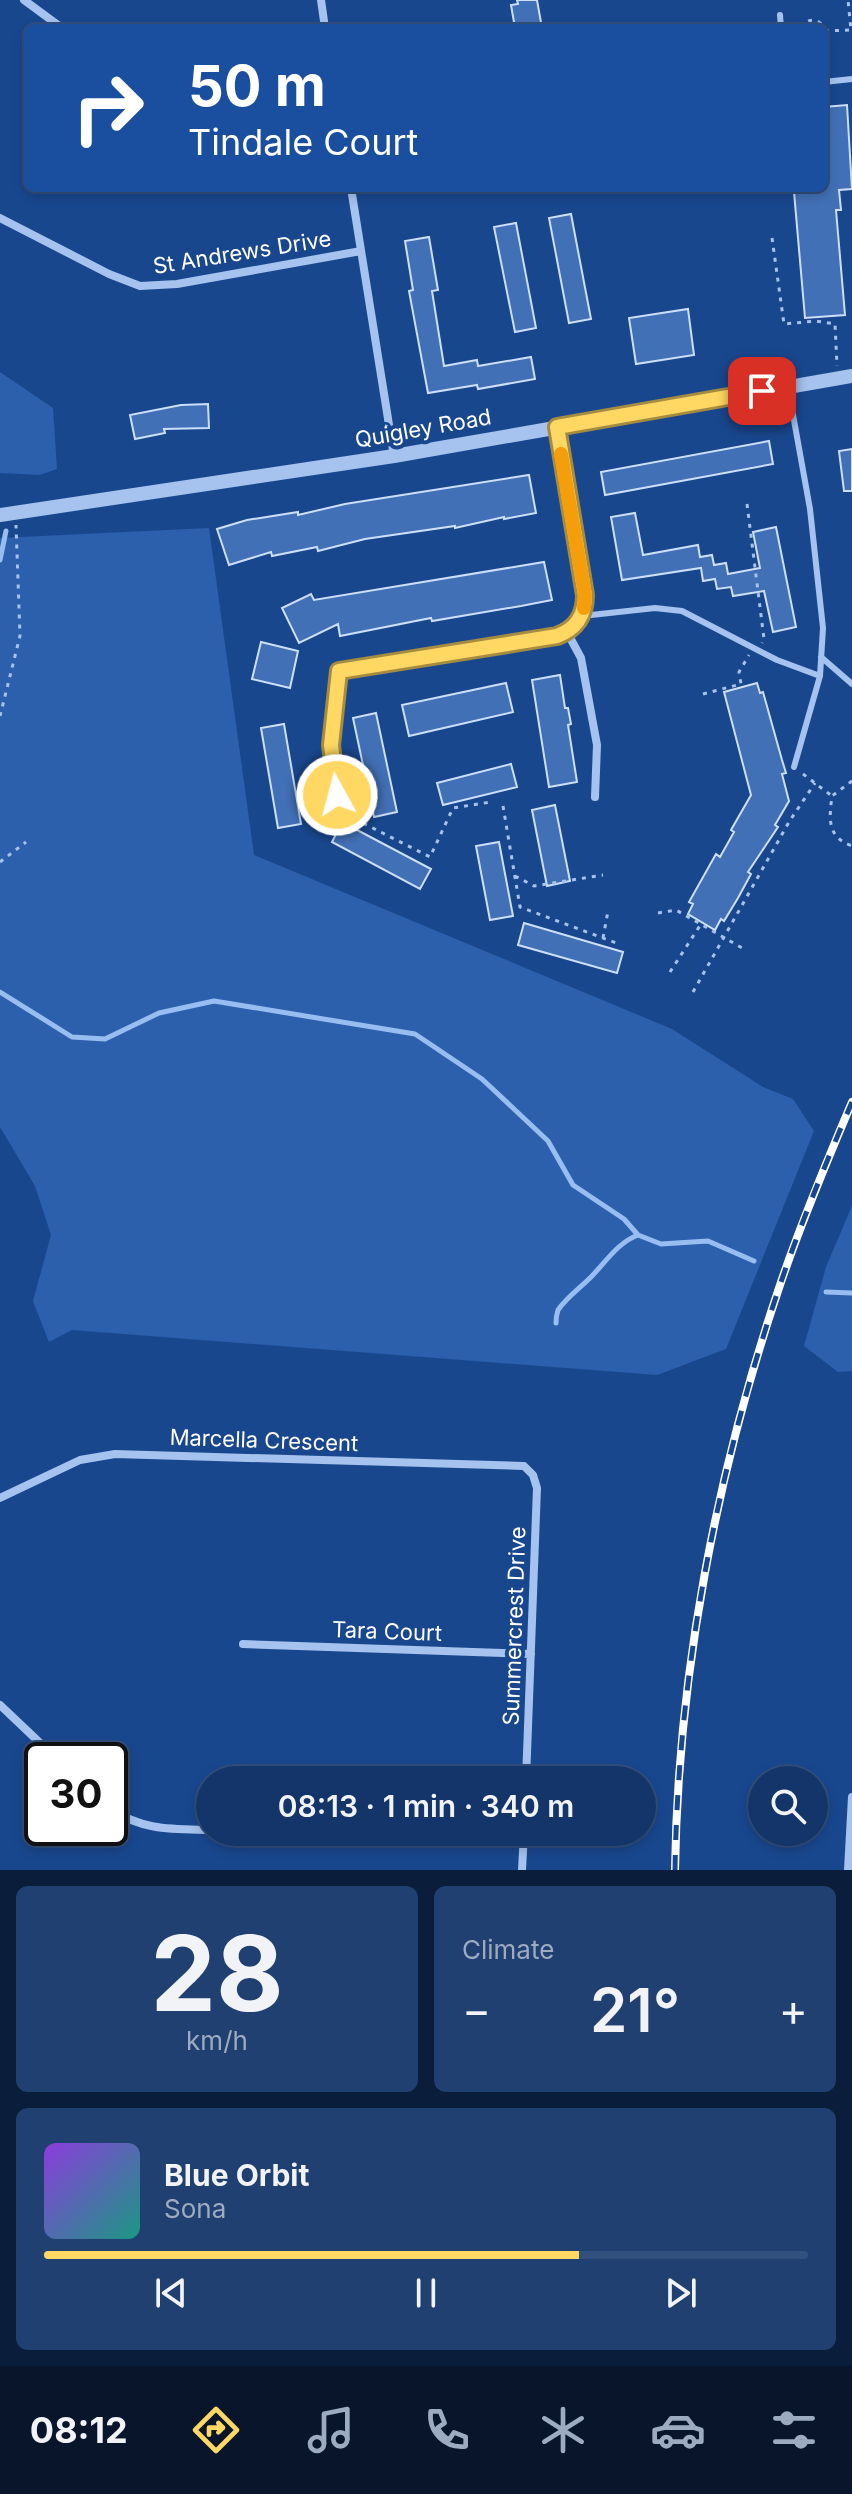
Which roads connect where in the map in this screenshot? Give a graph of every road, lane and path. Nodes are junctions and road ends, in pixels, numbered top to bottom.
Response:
1 (24, 0) edge
2 (321, 0) edge
3 (848, 0) edge
4 (780, 15) dead end
5 (57, 24) edge
6 (324, 24) edge
7 (781, 24) edge
8 (828, 31) edge
9 (852, 79) edge
10 (828, 82) edge
11 (352, 192) edge
12 (0, 218) edge
13 (772, 238) dead end
14 (361, 251) junction
15 (845, 377) edge
16 (788, 387) junction
17 (557, 427) junction
18 (394, 456) junction
19 (747, 504) dead end
20 (8, 514) edge
21 (582, 616) junction
22 (567, 632) junction
23 (758, 650) junction
24 (821, 657) junction
25 (746, 659) dead end
26 (820, 676) junction
27 (852, 684) edge
28 (703, 694) dead end
29 (0, 716) edge
30 (794, 767) joint
31 (852, 781) edge
32 (815, 783) junction
33 (337, 795) joint
34 (832, 796) junction
35 (595, 797) dead end
36 (491, 802) dead end
37 (503, 806) dead end
38 (26, 842) dead end
39 (852, 846) edge
40 (0, 862) edge
41 (603, 875) dead end
42 (515, 876) junction
43 (608, 911) dead end
44 (658, 913) dead end
45 (701, 924) junction
46 (603, 938) junction
47 (723, 938) junction
48 (619, 944) dead end
49 (744, 949) dead end
50 (670, 972) dead end
51 (693, 992) dead end
52 (533, 1475) joint
53 (0, 1498) edge
54 (243, 1644) dead end
55 (531, 1654) junction
56 (0, 1705) edge
57 (39, 1742) edge
58 (527, 1766) edge
59 (852, 1797) edge
60 (128, 1820) edge
61 (196, 1830) edge
62 (523, 1846) edge
63 (522, 1870) edge
64 (848, 1870) edge

1 - 5 street
2 - 6 street
3 - 8 path
4 - 7 lane
9 - 10 lane
11 - 14 street, St Andrews Drive
12 - 14 street, St Andrews Drive
13 - 15 path
14 - 18 street, St Andrews Drive
15 - 16 street, Quigley Road
16 - 17 street, Quigley Road
16 - 24 lane
17 - 18 street, Quigley Road
17 - 21 street
18 - 20 street, Quigley Road
19 - 23 path
20 - 29 path
21 - 22 street
21 - 23 lane
22 - 33 street
22 - 35 street
23 - 26 lane
24 - 26 lane
24 - 27 lane
25 - 28 path
26 - 30 lane
30 - 32 path
31 - 34 path
32 - 34 path
32 - 47 path
33 - 36 path
34 - 39 path
37 - 42 path
38 - 40 path
41 - 42 path
42 - 46 path
43 - 46 path
44 - 45 path
45 - 47 path
45 - 50 path
46 - 48 path
47 - 49 path
47 - 51 path
52 - 53 street, Marcella Crescent
52 - 55 street, Summercrest Drive
54 - 55 street, Tara Court
55 - 58 street, Summercrest Drive
56 - 57 street
59 - 64 street
60 - 61 street
62 - 63 street

